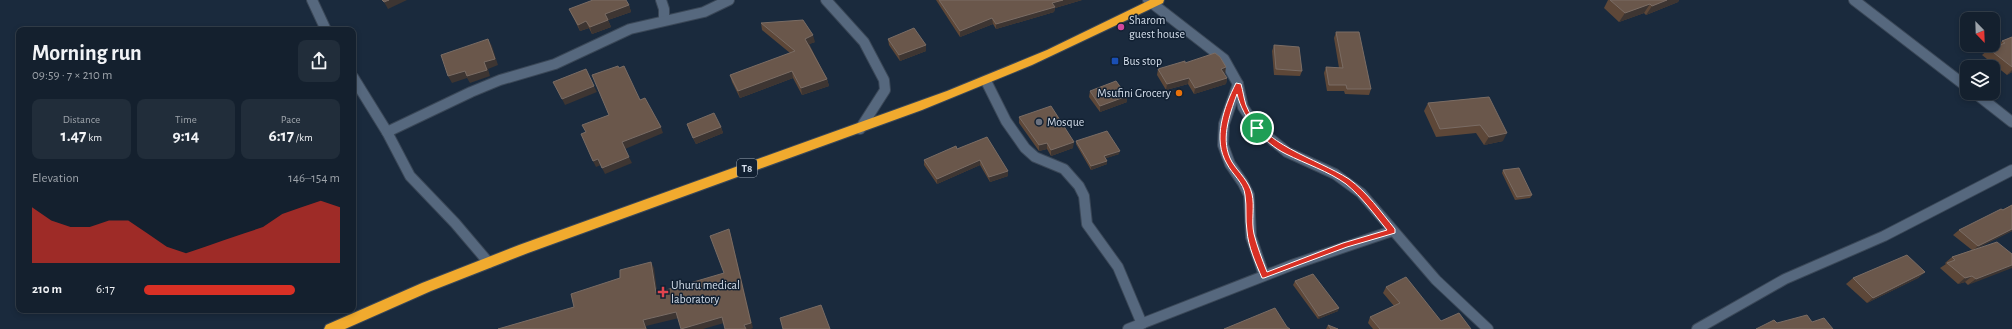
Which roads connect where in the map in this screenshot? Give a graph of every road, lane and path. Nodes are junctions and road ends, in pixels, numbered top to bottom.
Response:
1 (312, 0) edge
2 (660, 0) edge
3 (729, 0) edge
4 (826, 0) edge
5 (1854, 0) edge
6 (1153, 1) edge
7 (664, 20) junction
8 (325, 27) edge
9 (986, 81) junction
10 (356, 82) edge
11 (1960, 82) edge
12 (1238, 84) junction
13 (1984, 100) edge
14 (2012, 122) edge
15 (860, 129) junction
16 (387, 132) junction
17 (2012, 170) edge
18 (1392, 231) junction
19 (490, 263) junction
20 (1264, 276) junction
21 (1142, 324) junction
22 (331, 329) edge
23 (1128, 329) edge
24 (1488, 329) edge
25 (1697, 329) edge

1 - 8 street
2 - 7 street
3 - 7 street
4 - 15 street
5 - 11 street
6 - 9 highway, T8
6 - 12 street
7 - 16 street
9 - 15 highway, T8
9 - 21 street
10 - 16 street
12 - 18 street
12 - 20 street
13 - 14 street
15 - 19 highway, T8
16 - 19 street
17 - 25 street
18 - 20 street
18 - 24 street
19 - 22 highway, T8
20 - 21 street
21 - 23 street

